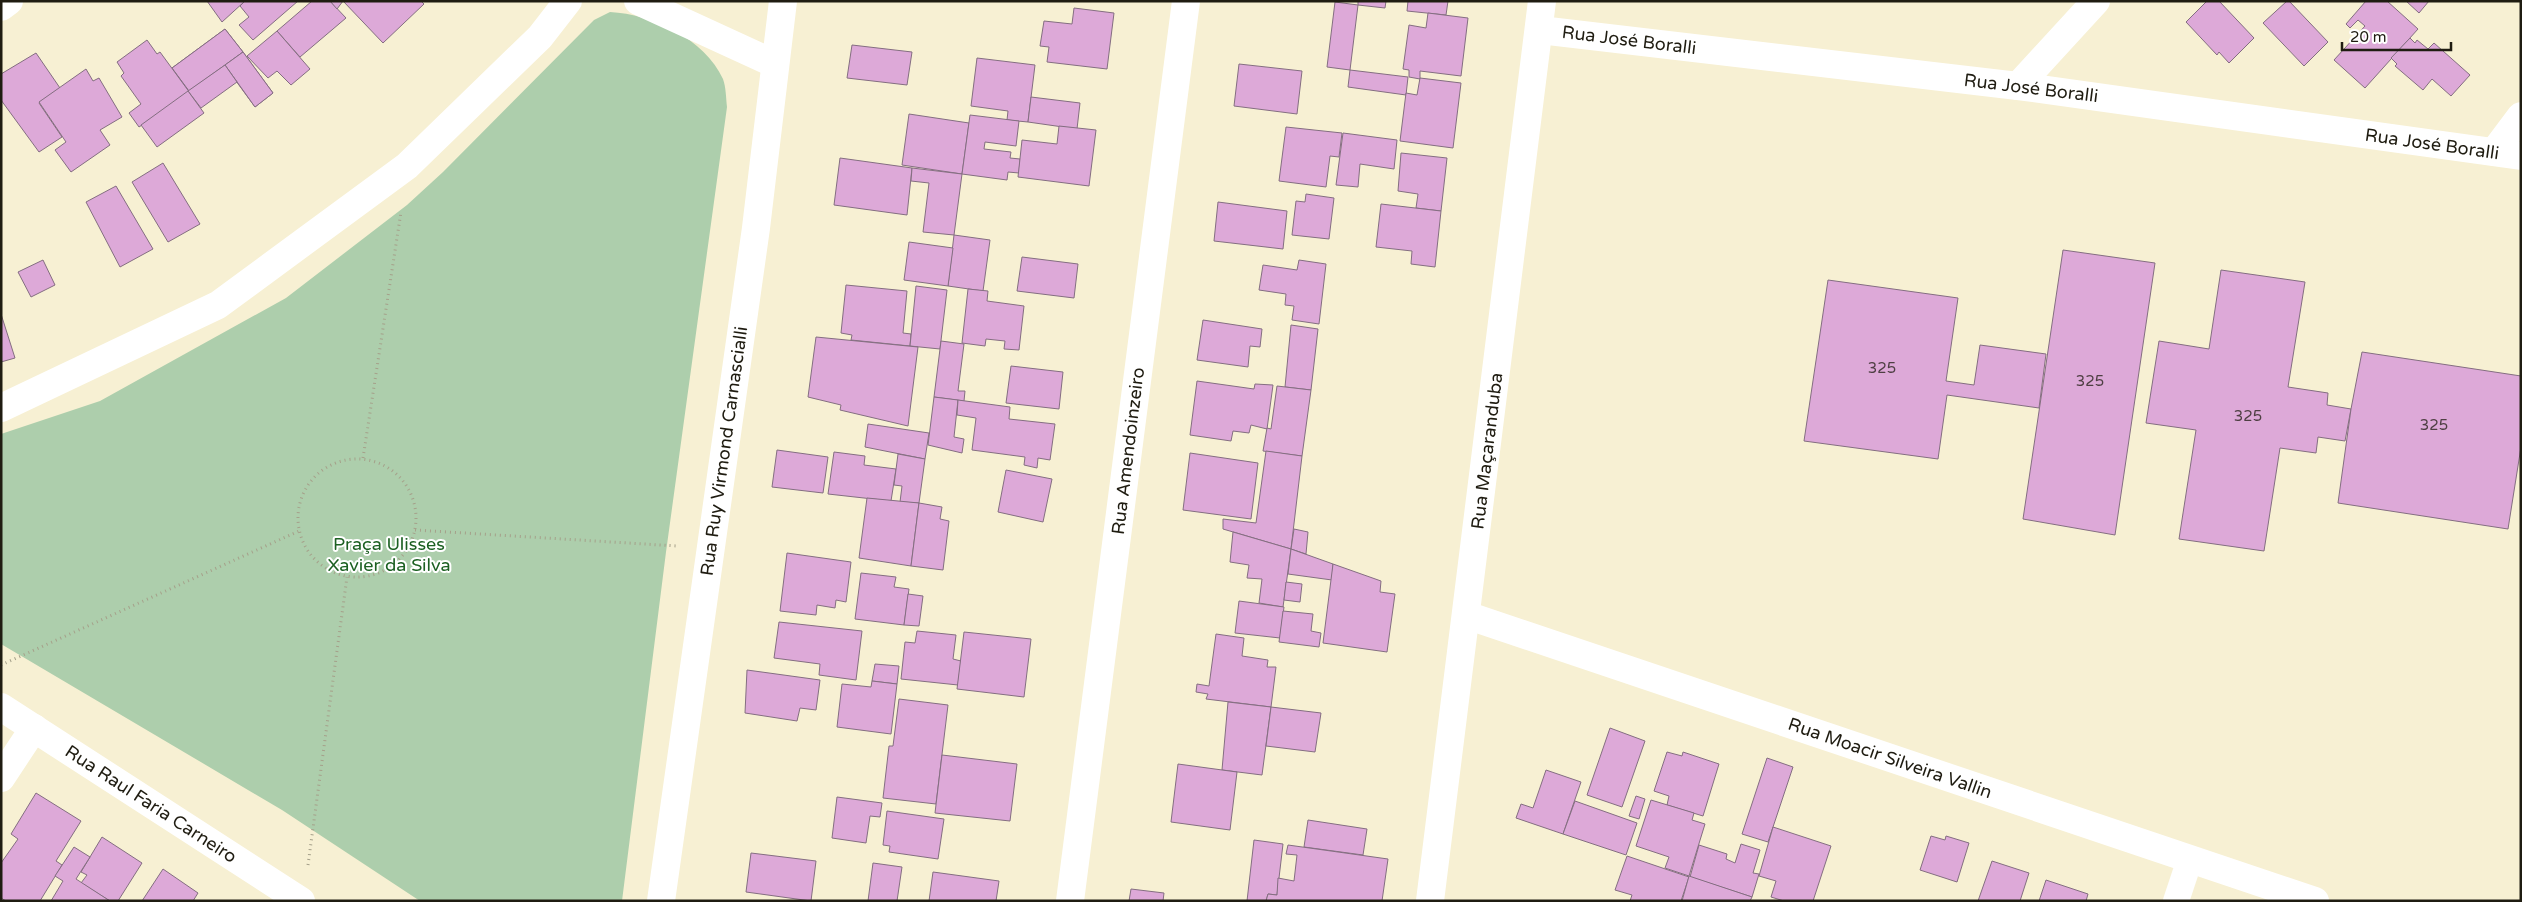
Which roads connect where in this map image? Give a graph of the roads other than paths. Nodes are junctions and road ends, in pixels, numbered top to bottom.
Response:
1 (9, 1) edge
2 (568, 1) edge
3 (638, 1) edge
4 (783, 1) edge
5 (1186, 1) edge
6 (1542, 1) edge
7 (2096, 1) edge
8 (1, 7) edge
9 (1540, 30) junction
10 (775, 64) junction
11 (2018, 86) junction
12 (2521, 116) edge
13 (2494, 152) junction
14 (2521, 156) edge
15 (1, 408) edge
16 (1466, 615) junction
17 (1, 707) edge
18 (34, 728) junction
19 (1, 778) edge
20 (2190, 859) junction
21 (301, 901) edge
22 (661, 901) edge
23 (1070, 901) edge
24 (1430, 901) edge
25 (2176, 901) edge
26 (2314, 901) edge

1 - 8 street
2 - 15 street
3 - 10 street
4 - 10 street, Rua Ruy Virmond Carnascialli
5 - 23 street, Rua Amendoinzeiro
6 - 9 street, Rua Maçaranduba
7 - 11 street
9 - 11 street, Rua José Boralli
9 - 16 street, Rua Maçaranduba
10 - 22 street, Rua Ruy Virmond Carnascialli
11 - 13 street, Rua José Boralli
12 - 13 street
13 - 14 street, Rua José Boralli
16 - 20 street, Rua Moacir Silveira Vallin
16 - 24 street, Rua Maçaranduba
17 - 18 street, Rua Raul Faria Carneiro
18 - 19 street
18 - 21 street, Rua Raul Faria Carneiro
20 - 25 street
20 - 26 street, Rua Moacir Silveira Vallin

